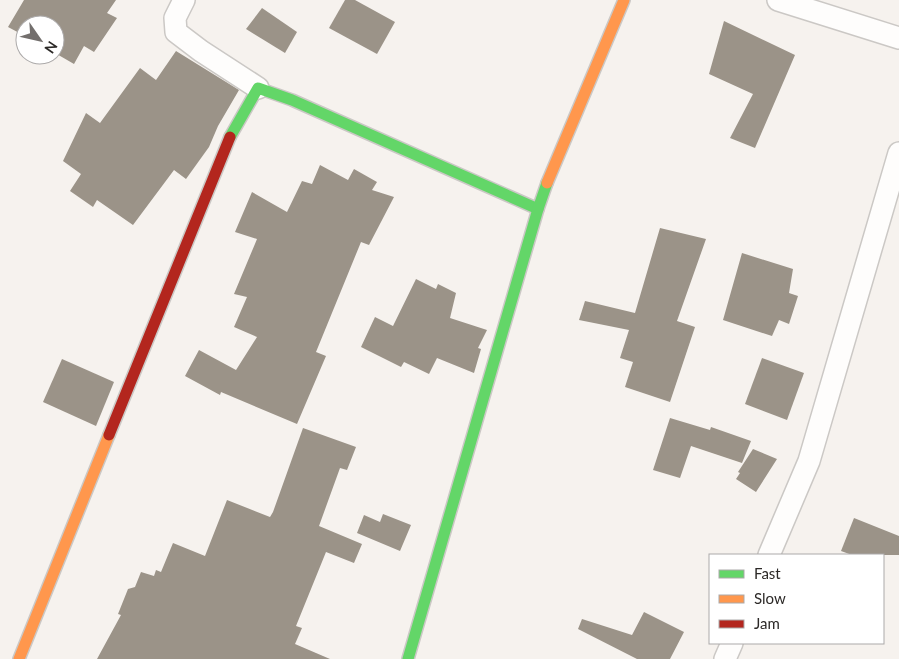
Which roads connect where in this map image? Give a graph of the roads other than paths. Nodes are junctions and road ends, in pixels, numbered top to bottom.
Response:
1 (184, 0) edge
2 (624, 0) edge
3 (778, 0) edge
4 (899, 38) edge
5 (258, 88) junction
6 (899, 153) edge
7 (538, 209) junction
8 (769, 554) edge
9 (732, 644) edge
10 (19, 659) edge
11 (408, 659) edge
12 (725, 659) edge

1 - 5 street
2 - 7 street
3 - 4 street
5 - 7 street
5 - 10 street
6 - 8 street
7 - 11 street
9 - 12 street

